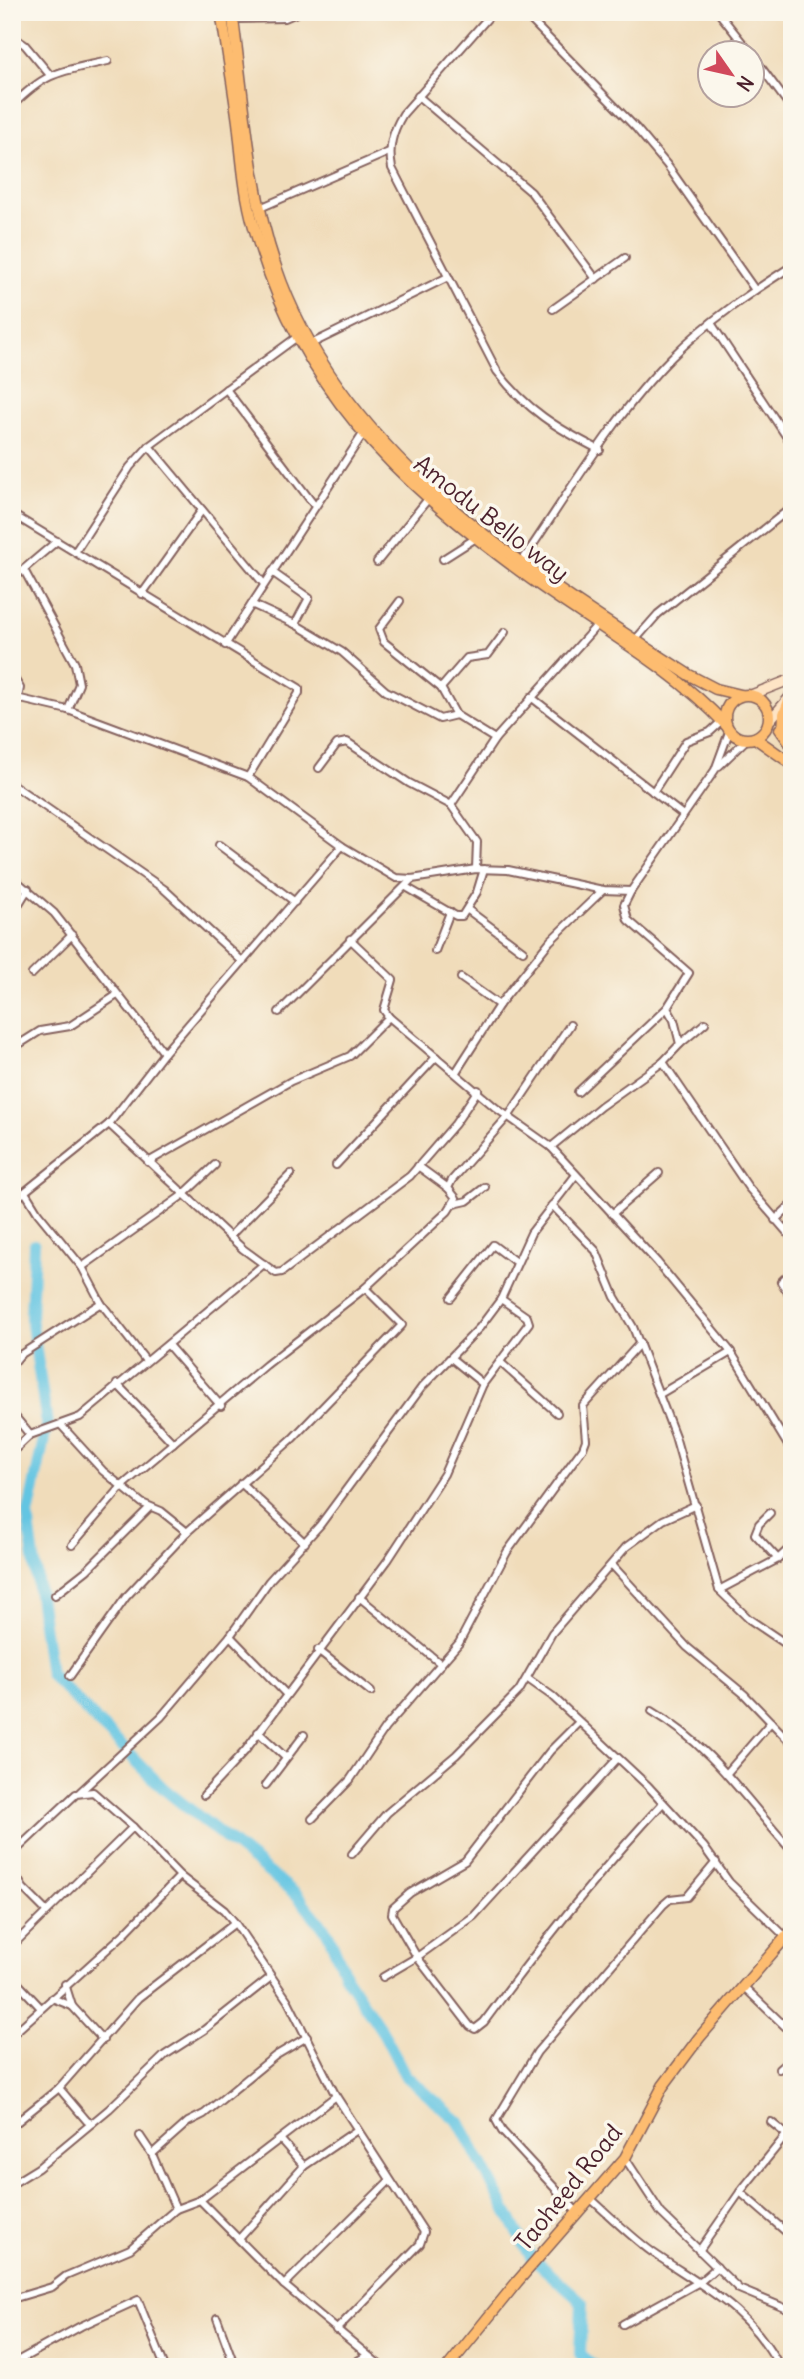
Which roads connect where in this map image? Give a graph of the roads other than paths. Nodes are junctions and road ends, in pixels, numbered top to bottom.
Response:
1 (222, 12) edge
2 (299, 12) edge
3 (493, 12) edge
4 (523, 12) edge
5 (718, 12) edge
6 (232, 16) edge
7 (12, 36) edge
8 (738, 38) edge
9 (108, 61) dead end
10 (766, 74) edge
11 (50, 75) junction
12 (418, 96) junction
13 (12, 106) edge
14 (792, 109) edge
15 (389, 152) junction
16 (260, 208) junction
17 (625, 258) dead end
18 (792, 267) edge
19 (449, 277) junction
20 (596, 279) junction
21 (755, 290) junction
22 (553, 309) dead end
23 (711, 323) junction
24 (297, 337) junction
25 (311, 344) junction
26 (226, 389) junction
27 (363, 433) junction
28 (792, 445) edge
29 (149, 446) junction
30 (600, 450) junction
31 (428, 499) junction
32 (314, 505) junction
33 (792, 507) edge
34 (201, 510) junction
35 (12, 514) edge
36 (476, 538) junction
37 (57, 541) junction
38 (75, 552) junction
39 (443, 559) dead end
40 (377, 562) dead end
41 (519, 566) junction
42 (24, 570) junction
43 (272, 572) junction
44 (12, 579) edge
45 (264, 583) junction
46 (142, 594) junction
47 (400, 601) dead end
48 (251, 604) junction
49 (295, 624) junction
50 (598, 624) junction
51 (505, 632) dead end
52 (636, 639) junction
53 (225, 645) junction
54 (12, 674) edge
55 (792, 679) edge
56 (441, 688) junction
57 (746, 695) junction
58 (792, 695) edge
59 (15, 697) edge
60 (531, 697) junction
61 (68, 710) junction
62 (456, 716) junction
63 (770, 720) junction
64 (726, 726) junction
65 (783, 732) junction
66 (495, 739) junction
67 (750, 739) junction
68 (792, 746) edge
69 (792, 764) edge
70 (318, 768) dead end
71 (715, 769) junction
72 (248, 777) junction
73 (12, 784) edge
74 (653, 792) junction
75 (451, 805) junction
76 (684, 815) junction
77 (219, 845) dead end
78 (342, 846) junction
79 (480, 869) junction
80 (12, 877) edge
81 (412, 880) junction
82 (405, 887) junction
83 (28, 889) junction
84 (603, 890) junction
85 (631, 891) junction
86 (295, 902) junction
87 (468, 910) junction
88 (450, 912) junction
89 (12, 915) edge
90 (72, 935) junction
91 (351, 939) junction
92 (435, 951) dead end
93 (523, 951) dead end
94 (243, 962) junction
95 (32, 974) dead end
96 (461, 978) dead end
97 (117, 995) junction
98 (499, 1005) junction
99 (667, 1008) junction
100 (279, 1012) dead end
101 (389, 1017) junction
102 (705, 1023) dead end
103 (570, 1025) dead end
104 (21, 1043) dead end
105 (680, 1044) junction
106 (164, 1053) junction
107 (436, 1057) junction
108 (663, 1062) junction
109 (456, 1072) junction
110 (478, 1090) junction
111 (578, 1091) dead end
112 (510, 1114) junction
113 (108, 1124) junction
114 (551, 1147) junction
115 (148, 1162) junction
116 (215, 1165) dead end
117 (336, 1165) dead end
118 (418, 1166) junction
119 (659, 1173) dead end
120 (291, 1174) dead end
121 (575, 1176) junction
122 (485, 1187) dead end
123 (448, 1188) junction
124 (25, 1192) junction
125 (183, 1195) junction
126 (12, 1202) edge
127 (454, 1204) junction
128 (792, 1204) edge
129 (552, 1205) junction
130 (612, 1214) junction
131 (775, 1220) junction
132 (229, 1237) junction
133 (792, 1238) edge
134 (517, 1263) junction
135 (264, 1264) junction
136 (82, 1267) junction
137 (792, 1271) edge
138 (365, 1288) junction
139 (451, 1297) dead end
140 (792, 1298) edge
141 (501, 1299) junction
142 (102, 1303) junction
143 (640, 1343) junction
144 (168, 1345) junction
145 (732, 1352) junction
146 (451, 1358) junction
147 (146, 1362) junction
148 (500, 1362) junction
149 (12, 1365) edge
150 (117, 1384) junction
151 (483, 1384) junction
152 (660, 1394) junction
153 (221, 1406) junction
154 (12, 1413) edge
155 (557, 1413) dead end
156 (61, 1424) junction
157 (30, 1435) junction
158 (173, 1443) junction
159 (12, 1452) edge
160 (792, 1452) edge
161 (241, 1483) junction
162 (123, 1485) junction
163 (696, 1504) junction
164 (149, 1508) junction
165 (770, 1513) dead end
166 (187, 1532) junction
167 (305, 1543) junction
168 (72, 1545) dead end
169 (792, 1546) edge
170 (778, 1559) junction
171 (613, 1566) junction
172 (719, 1590) junction
173 (55, 1595) dead end
174 (359, 1597) junction
175 (230, 1636) junction
176 (792, 1648) edge
177 (318, 1650) junction
178 (441, 1664) junction
179 (70, 1676) dead end
180 (528, 1679) junction
181 (371, 1692) dead end
182 (286, 1693) junction
183 (652, 1711) dead end
184 (771, 1722) junction
185 (578, 1723) junction
186 (258, 1732) junction
187 (304, 1735) dead end
188 (792, 1744) edge
189 (285, 1757) junction
190 (617, 1759) junction
191 (727, 1773) junction
192 (266, 1785) dead end
193 (80, 1791) junction
194 (204, 1795) dead end
195 (663, 1803) junction
196 (312, 1819) dead end
197 (133, 1827) junction
198 (792, 1851) edge
199 (12, 1854) edge
200 (352, 1854) dead end
201 (716, 1862) junction
202 (12, 1869) edge
203 (180, 1875) junction
204 (46, 1911) junction
205 (235, 1923) junction
206 (790, 1937) edge
207 (12, 1946) edge
208 (417, 1957) junction
209 (12, 1977) edge
210 (271, 1977) junction
211 (383, 1977) dead end
212 (65, 1984) junction
213 (744, 1987) junction
214 (52, 1998) junction
215 (72, 2006) junction
216 (40, 2007) junction
217 (792, 2033) edge
218 (12, 2035) edge
219 (307, 2037) junction
220 (103, 2040) junction
221 (792, 2058) edge
222 (779, 2068) dead end
223 (60, 2088) junction
224 (337, 2096) junction
225 (771, 2122) dead end
226 (92, 2123) junction
227 (12, 2126) edge
228 (357, 2130) junction
229 (140, 2136) dead end
230 (789, 2137) edge
231 (281, 2140) junction
232 (152, 2154) junction
233 (625, 2158) junction
234 (304, 2166) junction
235 (389, 2181) junction
236 (12, 2184) edge
237 (740, 2192) junction
238 (590, 2199) junction
239 (200, 2200) junction
240 (176, 2208) junction
241 (577, 2212) junction
242 (792, 2236) edge
243 (239, 2239) junction
244 (699, 2251) junction
245 (717, 2267) junction
246 (701, 2281) junction
247 (284, 2285) junction
248 (12, 2300) edge
249 (792, 2311) edge
250 (217, 2318) dead end
251 (623, 2324) dead end
252 (336, 2330) junction
253 (366, 2356) junction
254 (12, 2364) edge
255 (165, 2367) edge
256 (235, 2367) edge
257 (347, 2367) edge
258 (382, 2367) edge
259 (448, 2367) edge
260 (780, 2367) edge

1 - 24 main road, Amodu Bello way
2 - 6 street
3 - 12 street
4 - 21 street
5 - 8 street
6 - 16 main road, Amodu Bello way
7 - 11 street
9 - 11 street
10 - 14 street
11 - 13 street
12 - 15 street
12 - 20 street
15 - 16 street
15 - 19 street
16 - 25 main road, Amodu Bello way
17 - 20 street
18 - 21 street
19 - 25 street
19 - 30 street
20 - 22 street
21 - 23 street
23 - 28 street
23 - 30 street
24 - 26 street
24 - 27 main road, Amodu Bello way
25 - 41 main road, Amodu Bello way
26 - 29 street
26 - 32 street
27 - 31 main road, Amodu Bello way
27 - 32 street
29 - 34 street
29 - 38 street
30 - 41 street
31 - 36 main road, Amodu Bello way
31 - 40 street
32 - 43 street
33 - 52 street
34 - 45 street
34 - 46 street
35 - 37 street
36 - 39 street
36 - 41 main road, Amodu Bello way
37 - 38 street
37 - 42 street
38 - 46 street
41 - 50 main road, Amodu Bello way
41 - 52 main road, Amodu Bello way
42 - 44 street
42 - 61 street
43 - 45 street
43 - 49 street
45 - 48 street
46 - 53 street
47 - 56 street
48 - 49 street
48 - 53 street
49 - 62 street
50 - 60 street
50 - 64 main road, Amodu Bello way
51 - 56 street
52 - 57 main road, Amodu Bello way
53 - 72 street
54 - 59 street
55 - 57 street
56 - 62 street
57 - 63 main road
57 - 64 main road
58 - 63 street
58 - 65 main road
59 - 61 street
60 - 66 street
60 - 74 street
61 - 72 street
62 - 66 street
63 - 65 main road
63 - 67 main road
64 - 67 main road
64 - 71 street
64 - 74 street
65 - 68 main road
66 - 75 street
67 - 69 main road
67 - 71 street
70 - 75 street
71 - 76 street
72 - 78 street
73 - 94 street
74 - 76 street
75 - 79 street
76 - 85 street
77 - 86 street
78 - 81 street
78 - 86 street
79 - 81 street
79 - 84 street
79 - 87 street
80 - 83 street
81 - 82 street
82 - 88 street
82 - 91 street
83 - 89 street
83 - 90 street
84 - 85 street
84 - 98 street
85 - 99 street
86 - 94 street
87 - 88 street
87 - 93 street
88 - 92 street
90 - 95 street
90 - 97 street
91 - 100 street
91 - 101 street
94 - 106 street
96 - 98 street
97 - 104 street
97 - 106 street
98 - 109 street
99 - 105 street
99 - 111 street
101 - 107 street
101 - 115 street
102 - 105 street
103 - 112 street
105 - 108 street
106 - 113 street
107 - 109 street
107 - 117 street
108 - 114 street
108 - 131 street
109 - 110 street
110 - 112 street
110 - 118 street
112 - 114 street
112 - 123 street
113 - 115 street
113 - 124 street
114 - 121 street
115 - 125 street
116 - 125 street
118 - 123 street
118 - 135 street
119 - 130 street
120 - 132 street
121 - 129 street
121 - 130 street
122 - 127 street
123 - 127 street
124 - 126 street
124 - 136 street
125 - 132 street
125 - 136 street
127 - 138 street
128 - 131 street
129 - 134 street
129 - 143 street
130 - 145 street
131 - 133 street
132 - 135 street
134 - 139 street
134 - 141 street
135 - 144 street
136 - 142 street
137 - 140 street
138 - 153 street
138 - 161 street
141 - 146 street
141 - 148 street
142 - 147 street
142 - 149 street
143 - 152 street
143 - 178 street
144 - 147 street
144 - 153 street
145 - 152 street
145 - 160 street
146 - 151 street
146 - 167 street
147 - 150 street
148 - 151 street
148 - 155 street
150 - 156 street
150 - 158 street
151 - 174 street
152 - 163 street
153 - 158 street
154 - 157 street
156 - 157 street
156 - 162 street
157 - 159 street
158 - 162 street
161 - 166 street
161 - 167 street
162 - 164 street
162 - 168 street
163 - 171 street
163 - 172 street
164 - 166 street
164 - 173 street
165 - 170 street
166 - 179 street
167 - 175 street
169 - 170 street
170 - 172 street
171 - 180 street
171 - 184 street
172 - 176 street
174 - 177 street
174 - 178 street
175 - 182 street
175 - 193 street
177 - 181 street
177 - 182 street
178 - 196 street
180 - 185 street
180 - 200 street
182 - 186 street
183 - 191 street
184 - 188 street
184 - 191 street
185 - 190 street
185 - 208 street
186 - 189 street
186 - 194 street
187 - 189 street
189 - 192 street
190 - 195 street
190 - 208 street
191 - 198 street
193 - 197 street
193 - 199 street
195 - 201 street
195 - 208 street
197 - 203 street
197 - 204 street
201 - 206 street
201 - 241 street
202 - 204 street
203 - 205 street
203 - 212 street
204 - 207 street
205 - 210 street
205 - 220 street
206 - 213 main road, Taoheed Road
208 - 211 street
209 - 216 street
210 - 219 street
210 - 226 street
212 - 214 street
212 - 215 street
213 - 217 street
213 - 233 main road, Taoheed Road
214 - 215 street
214 - 216 street
215 - 220 street
216 - 218 street
219 - 224 street
219 - 232 street
220 - 223 street
221 - 222 street
223 - 226 street
223 - 227 street
224 - 228 street
224 - 231 street
225 - 230 street
226 - 236 street
228 - 234 street
228 - 235 street
229 - 232 street
230 - 237 street
231 - 234 street
231 - 239 street
232 - 240 street
233 - 238 main road, Taoheed Road
233 - 244 street
234 - 243 street
235 - 247 street
235 - 252 street
237 - 242 street
237 - 244 street
238 - 241 main road, Taoheed Road
238 - 246 street
239 - 240 street
239 - 243 street
240 - 248 street
241 - 259 main road, Taoheed Road
243 - 247 street
244 - 245 street
245 - 246 street
245 - 249 street
246 - 251 street
246 - 260 street
247 - 252 street
250 - 256 street
252 - 253 street
253 - 257 street
253 - 258 street
254 - 255 street

